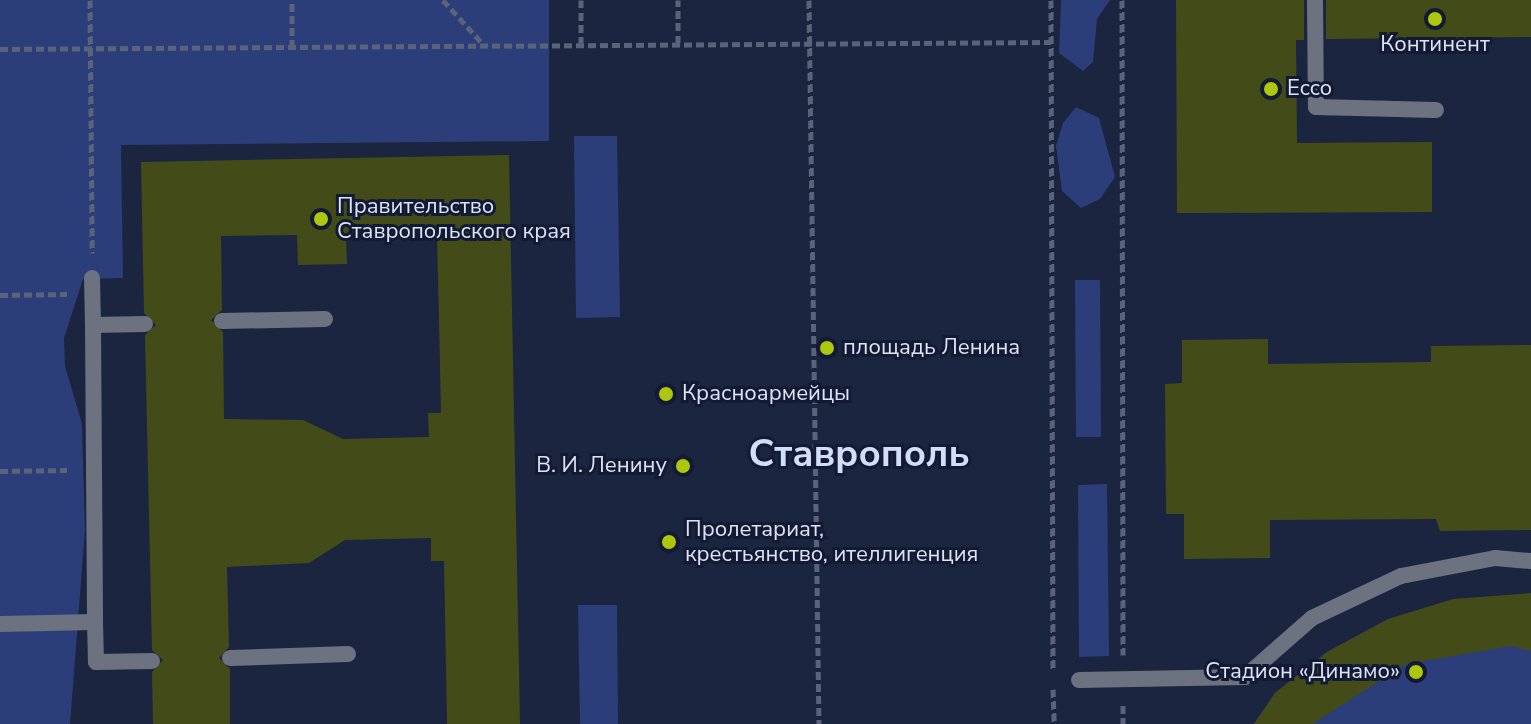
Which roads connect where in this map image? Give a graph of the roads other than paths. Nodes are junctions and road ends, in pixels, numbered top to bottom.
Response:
1 (1315, 0) edge
2 (1436, 110) dead end
3 (92, 286) road end
4 (325, 319) dead end
5 (222, 321) dead end
6 (145, 324) dead end
7 (93, 325) junction
8 (1531, 561) edge
9 (95, 622) junction
10 (0, 624) edge
11 (348, 654) dead end
12 (230, 658) dead end
13 (152, 661) dead end
14 (1079, 680) dead end

1 - 2 lane
3 - 7 lane
4 - 5 lane
6 - 7 lane
7 - 9 lane
8 - 14 lane
9 - 10 lane
9 - 13 lane
11 - 12 lane

